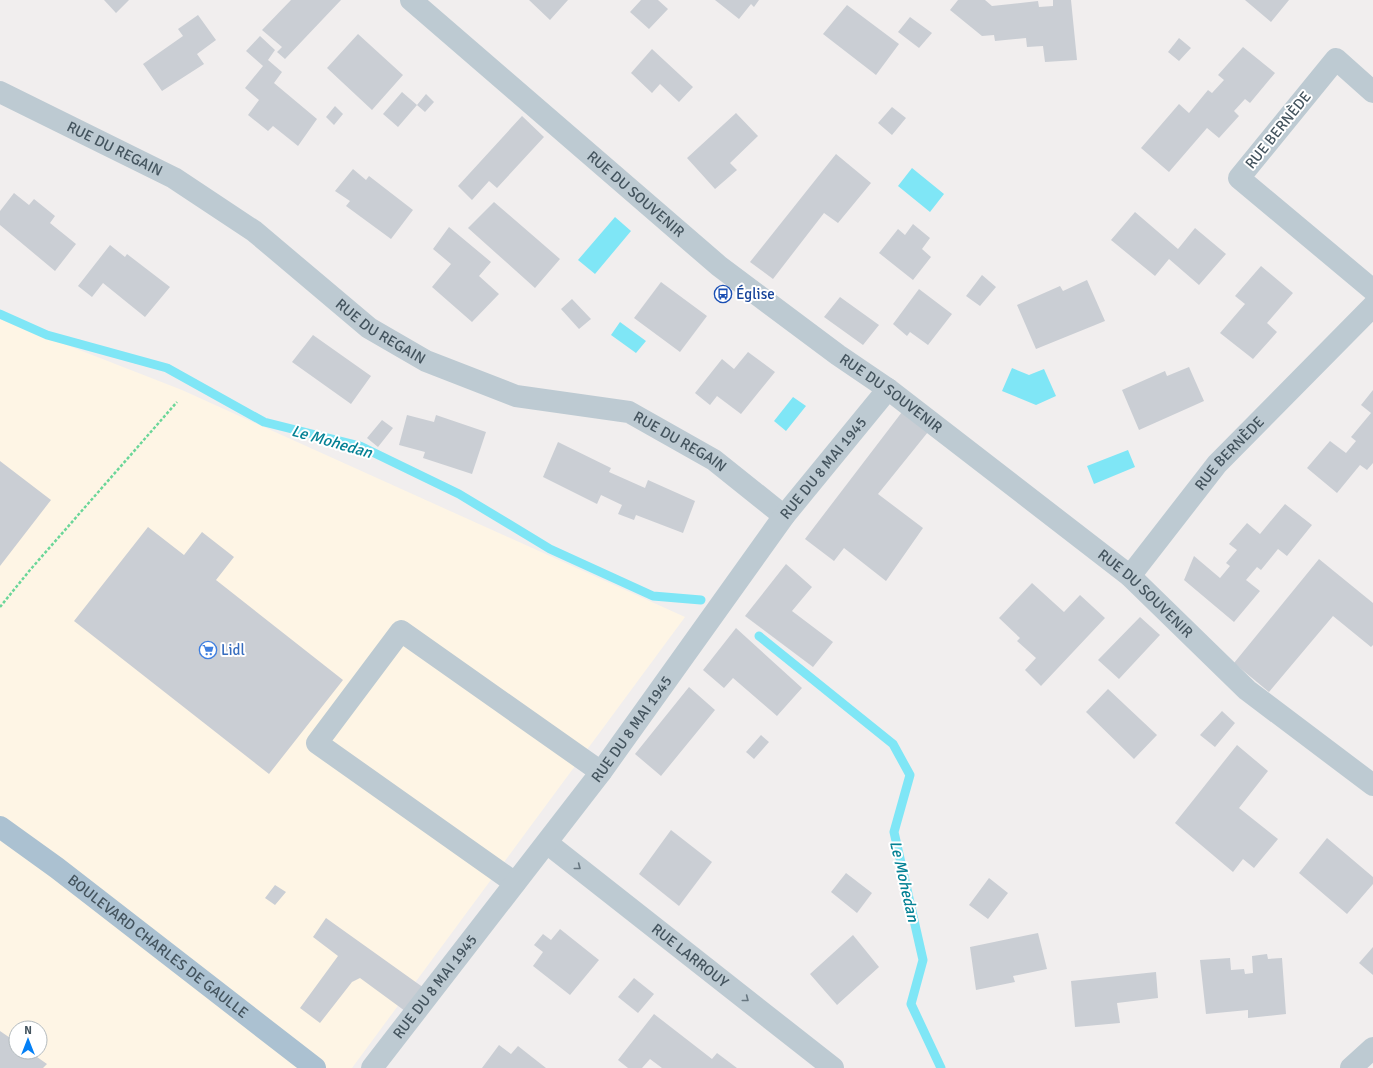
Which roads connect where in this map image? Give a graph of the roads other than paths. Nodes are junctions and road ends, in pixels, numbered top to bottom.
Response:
1 (423, 4) edge
2 (0, 92) edge
3 (1373, 92) edge
4 (1373, 290) edge
5 (1373, 306) edge
6 (888, 389) junction
7 (784, 516) junction
8 (1130, 576) junction
9 (601, 772) junction
10 (1373, 785) edge
11 (0, 828) edge
12 (547, 843) junction
13 (515, 883) junction
14 (1373, 1048) edge
15 (315, 1068) edge
16 (372, 1068) edge
17 (833, 1068) edge
18 (1351, 1068) edge

1 - 6 street, RUE DU SOUVENIR
2 - 7 street, RUE DU REGAIN
3 - 4 street, RUE BERNÈDE
5 - 8 street, RUE BERNÈDE
6 - 7 street, RUE DU 8 MAI 1945
6 - 8 street, RUE DU SOUVENIR
7 - 9 street, RUE DU 8 MAI 1945
8 - 10 street, RUE DU SOUVENIR
9 - 12 street, RUE DU 8 MAI 1945
9 - 13 street
11 - 15 main road, BOULEVARD CHARLES DE GAULLE
12 - 13 street, RUE DU 8 MAI 1945
12 -> 17 street, RUE LARROUY
13 - 16 street, RUE DU 8 MAI 1945
14 - 18 street

